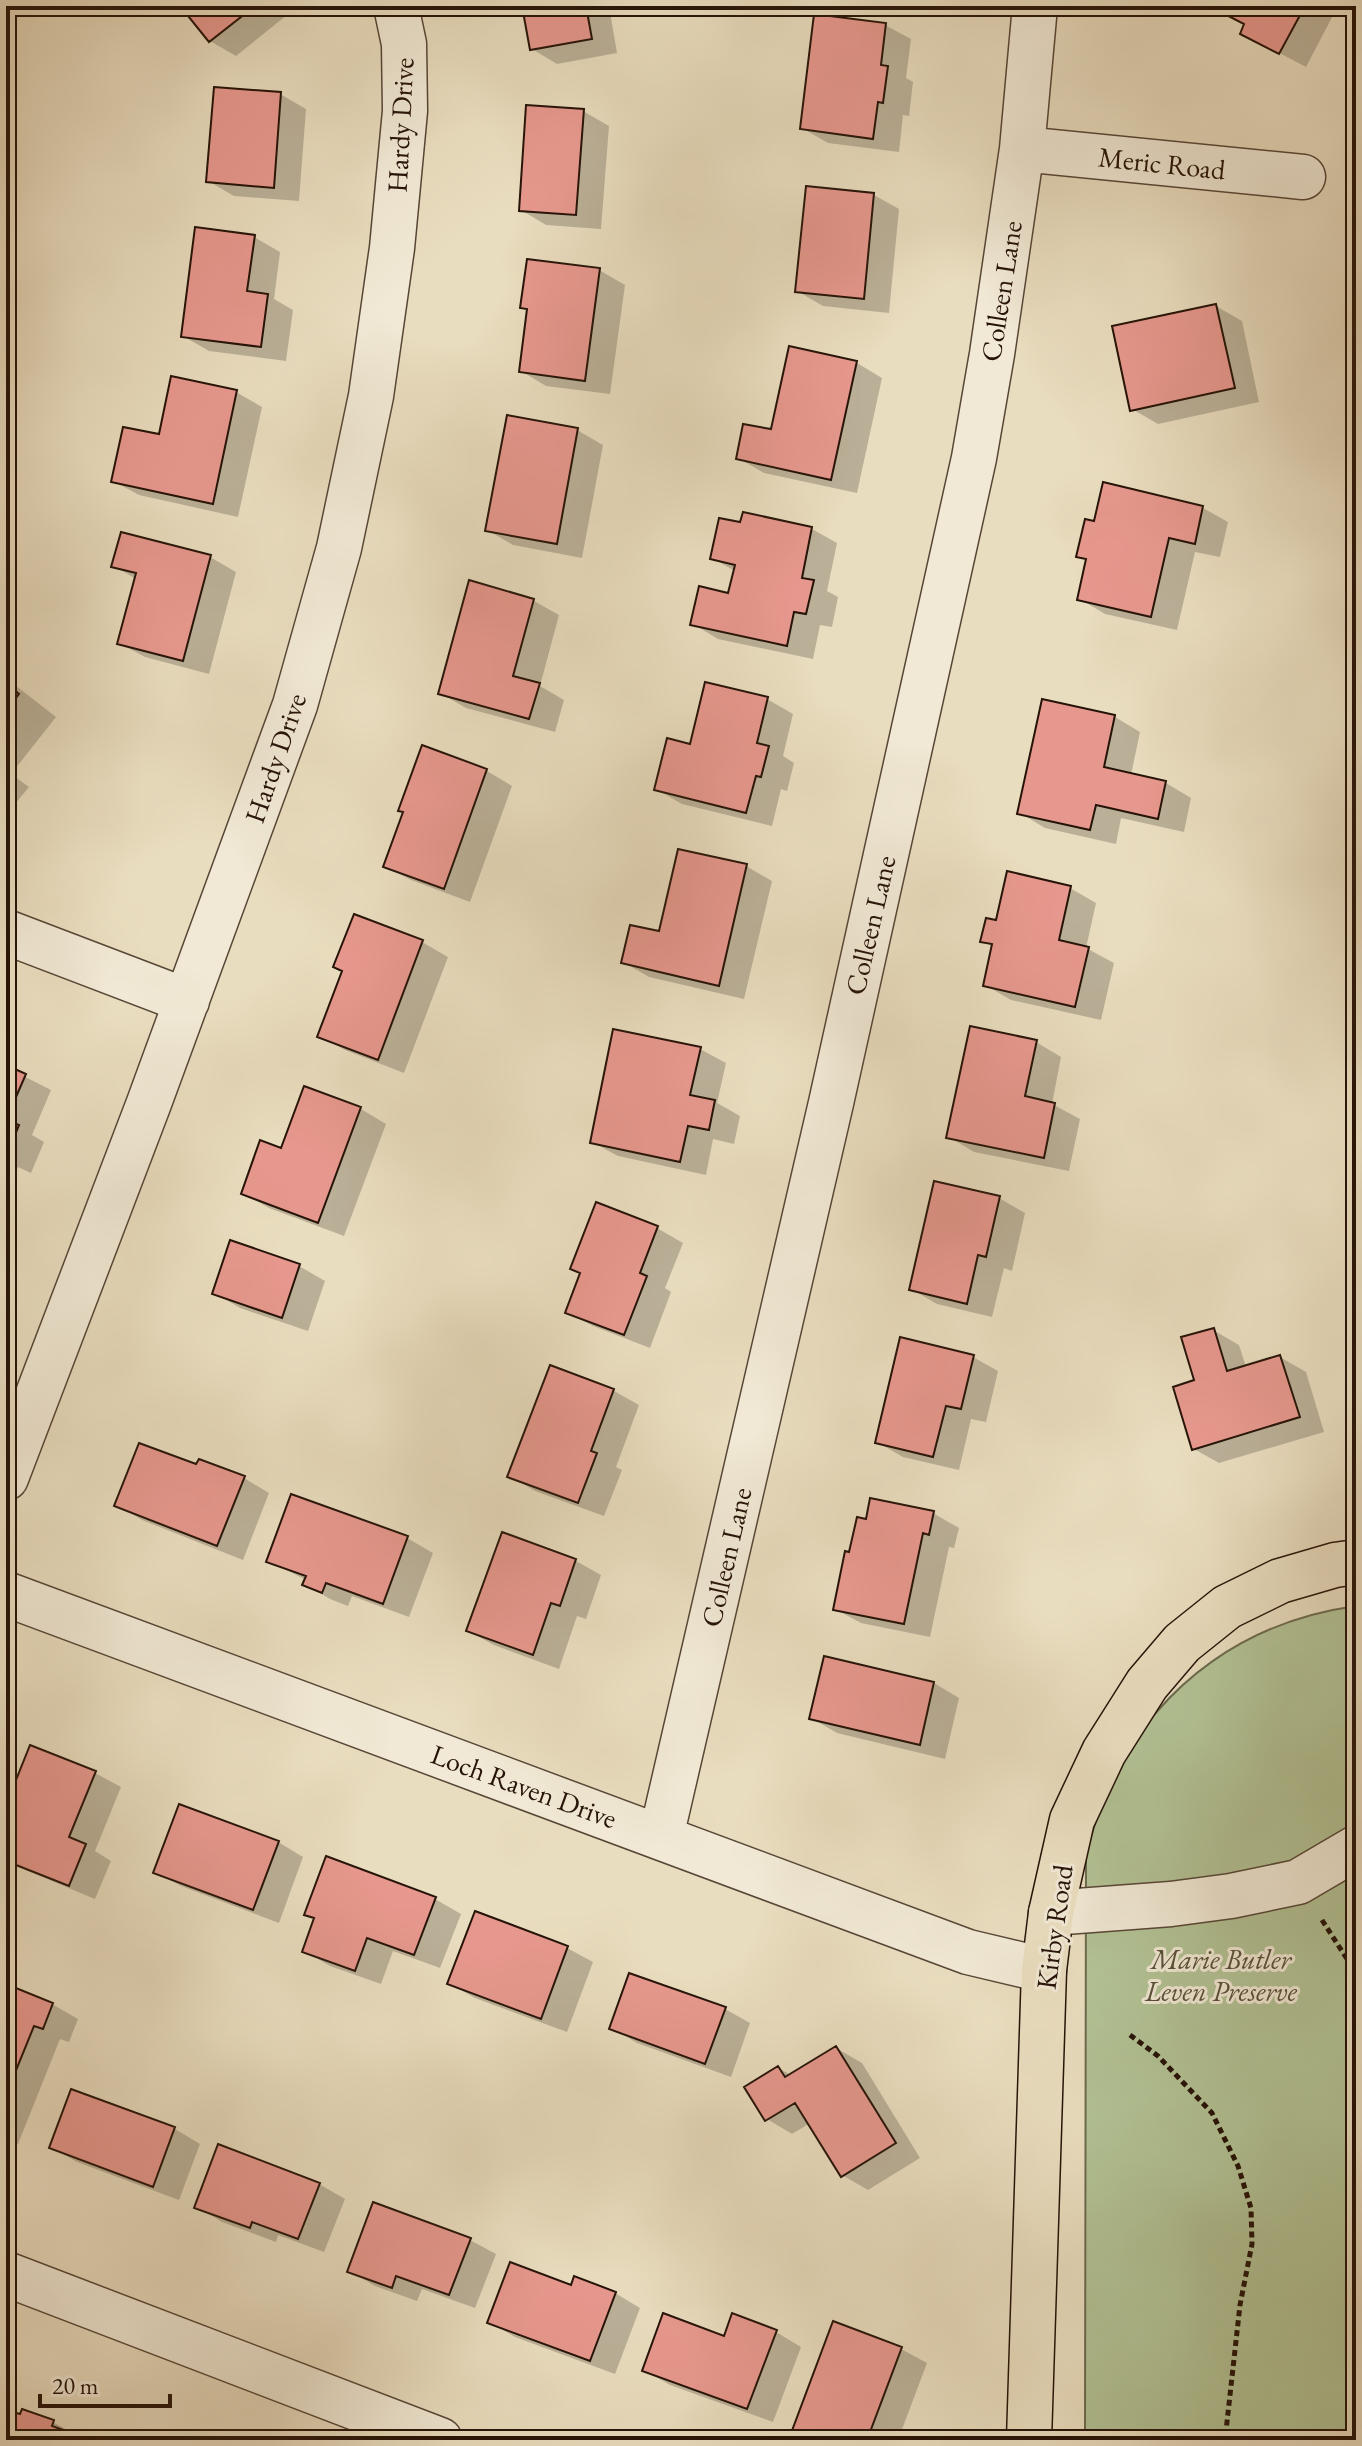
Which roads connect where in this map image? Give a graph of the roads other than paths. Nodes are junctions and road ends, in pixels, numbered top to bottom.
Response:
1 (396, 6) edge
2 (1035, 6) edge
3 (1022, 149) junction
4 (1303, 177) dead end
5 (6, 932) edge
6 (187, 1001) junction
7 (6, 1478) edge
8 (1356, 1562) edge
9 (6, 1594) edge
10 (661, 1837) junction
11 (1356, 1848) edge
12 (1051, 1913) junction
13 (1044, 1970) junction
14 (6, 2274) edge
15 (440, 2440) edge
16 (1029, 2440) edge

1 - 6 street, Hardy Drive
2 - 3 street, Colleen Lane
3 - 4 street, Meric Road
3 - 10 street, Colleen Lane
5 - 6 street
6 - 7 street, Hardy Drive
8 - 12 main road, Kirby Road
9 - 10 street, Loch Raven Drive
10 - 13 street, Loch Raven Drive
11 - 12 street
12 - 13 main road, Kirby Road
13 - 16 main road, Kirby Road
14 - 15 street

